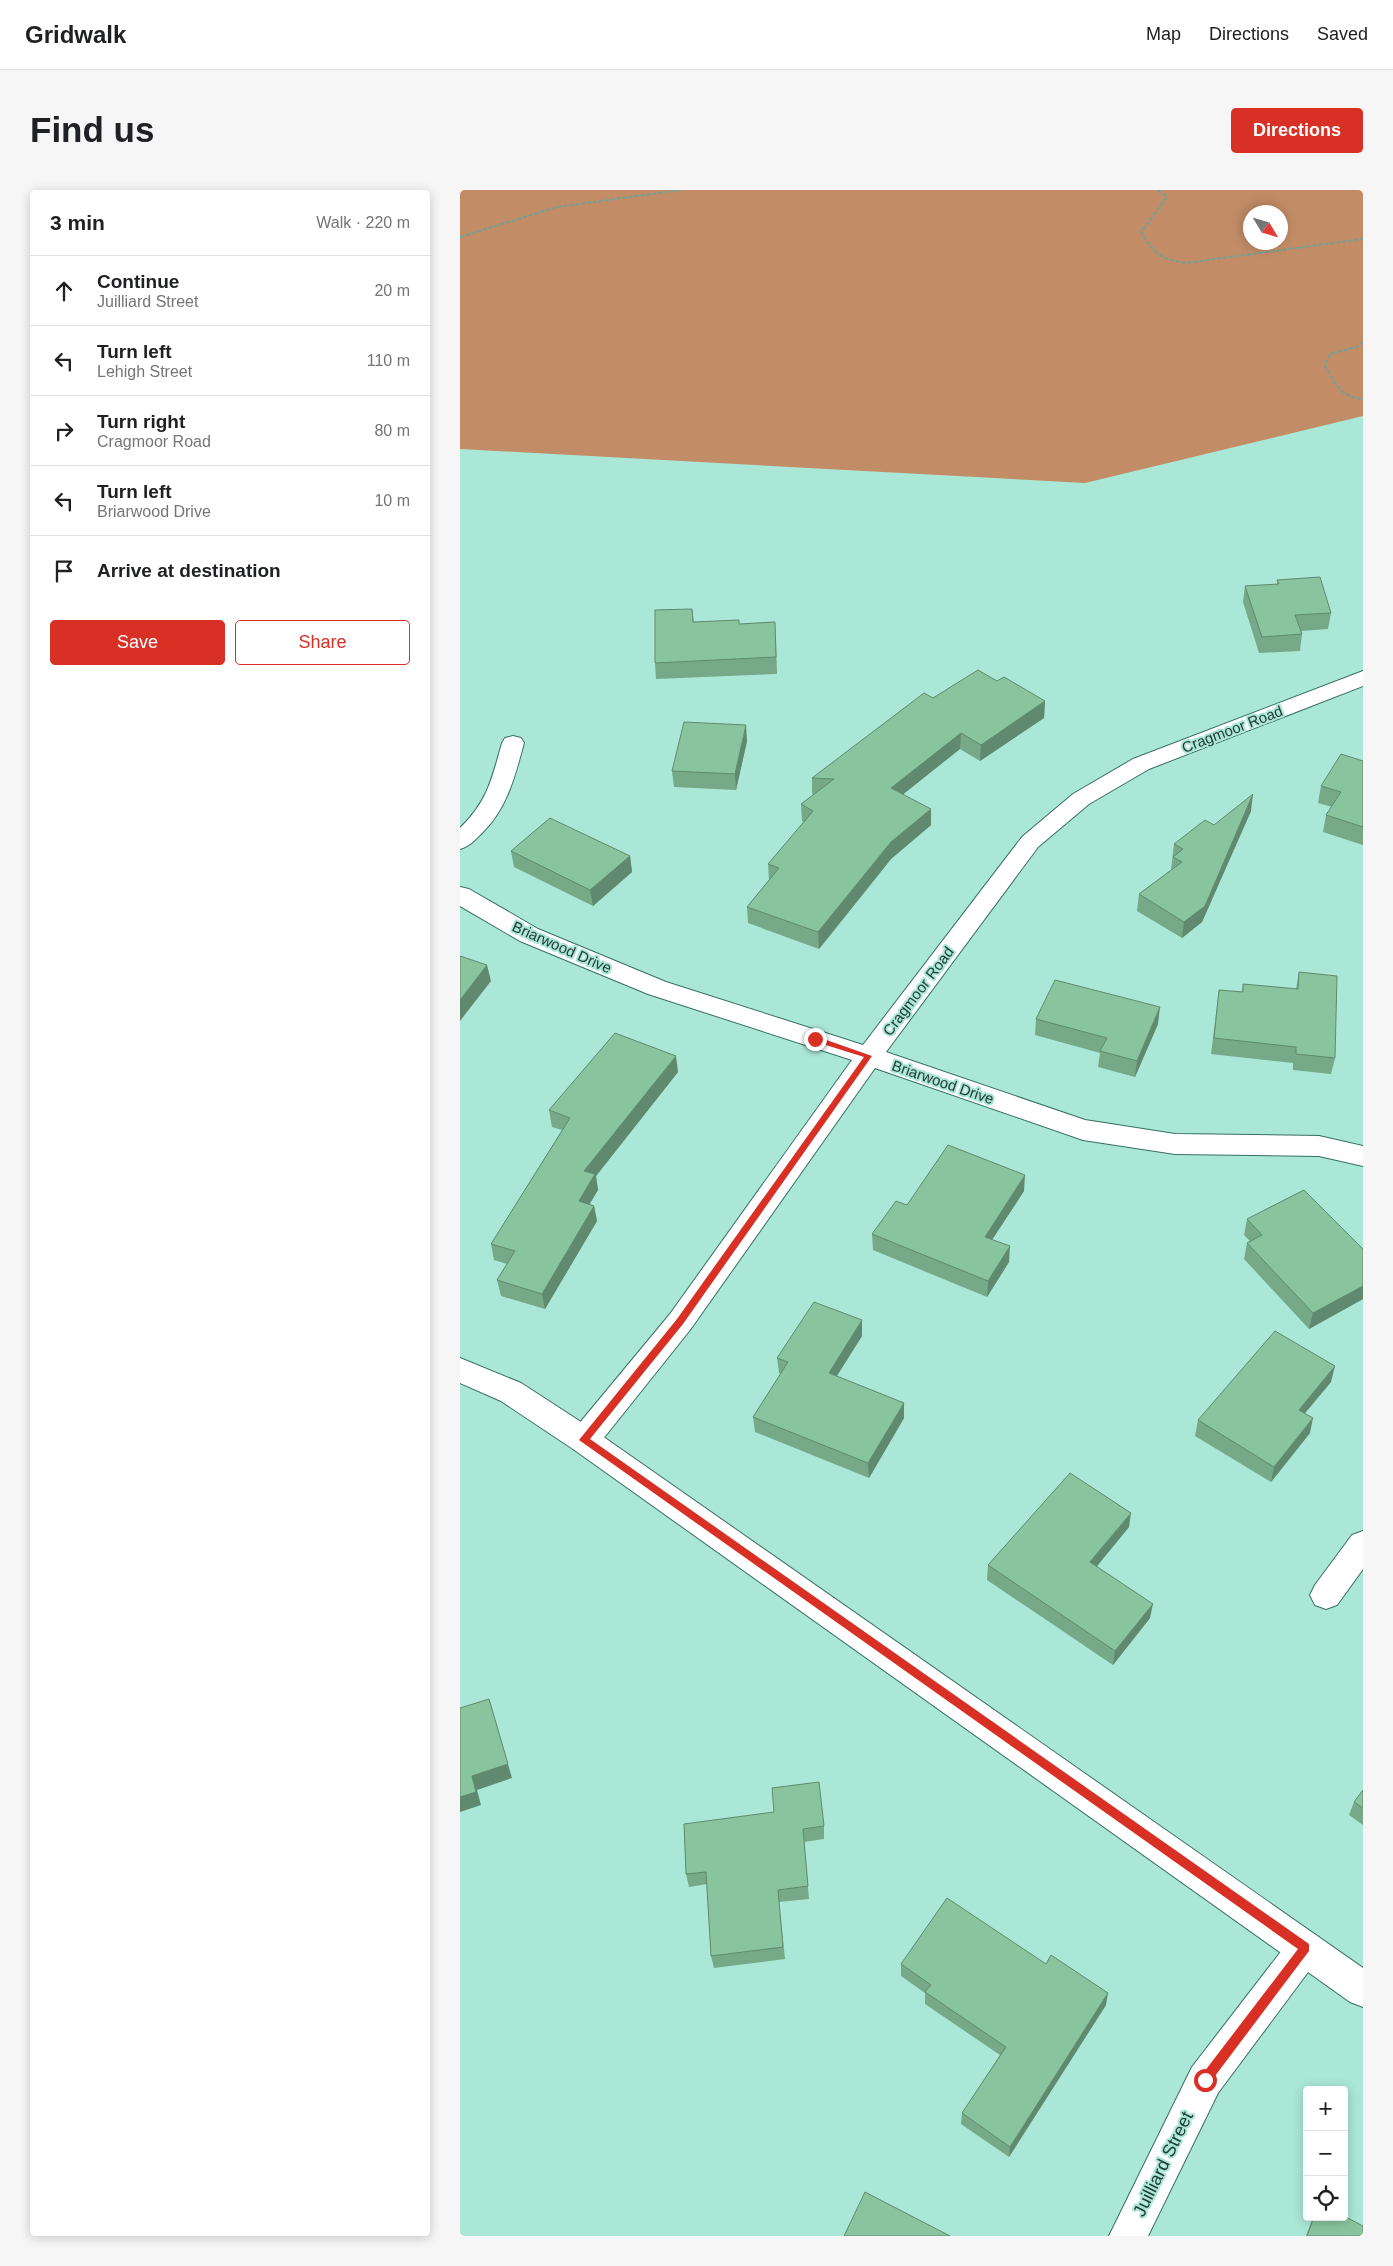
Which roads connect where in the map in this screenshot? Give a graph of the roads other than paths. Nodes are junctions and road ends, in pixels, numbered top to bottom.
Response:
1 (1363, 678) edge
2 (513, 743) dead end
3 (460, 841) edge
4 (460, 895) edge
5 (869, 1056) junction
6 (1363, 1156) edge
7 (460, 1370) edge
8 (584, 1440) junction
9 (1363, 1544) edge
10 (1326, 1595) dead end
11 (1305, 1948) junction
12 (1363, 1989) edge
13 (1128, 2236) edge

1 - 5 street, Cragmoor Road
2 - 3 street
4 - 5 street, Briarwood Drive
5 - 6 street, Briarwood Drive
5 - 8 street, Cragmoor Road
7 - 8 street
8 - 11 street
9 - 10 street
11 - 12 street
11 - 13 street, Juilliard Street

